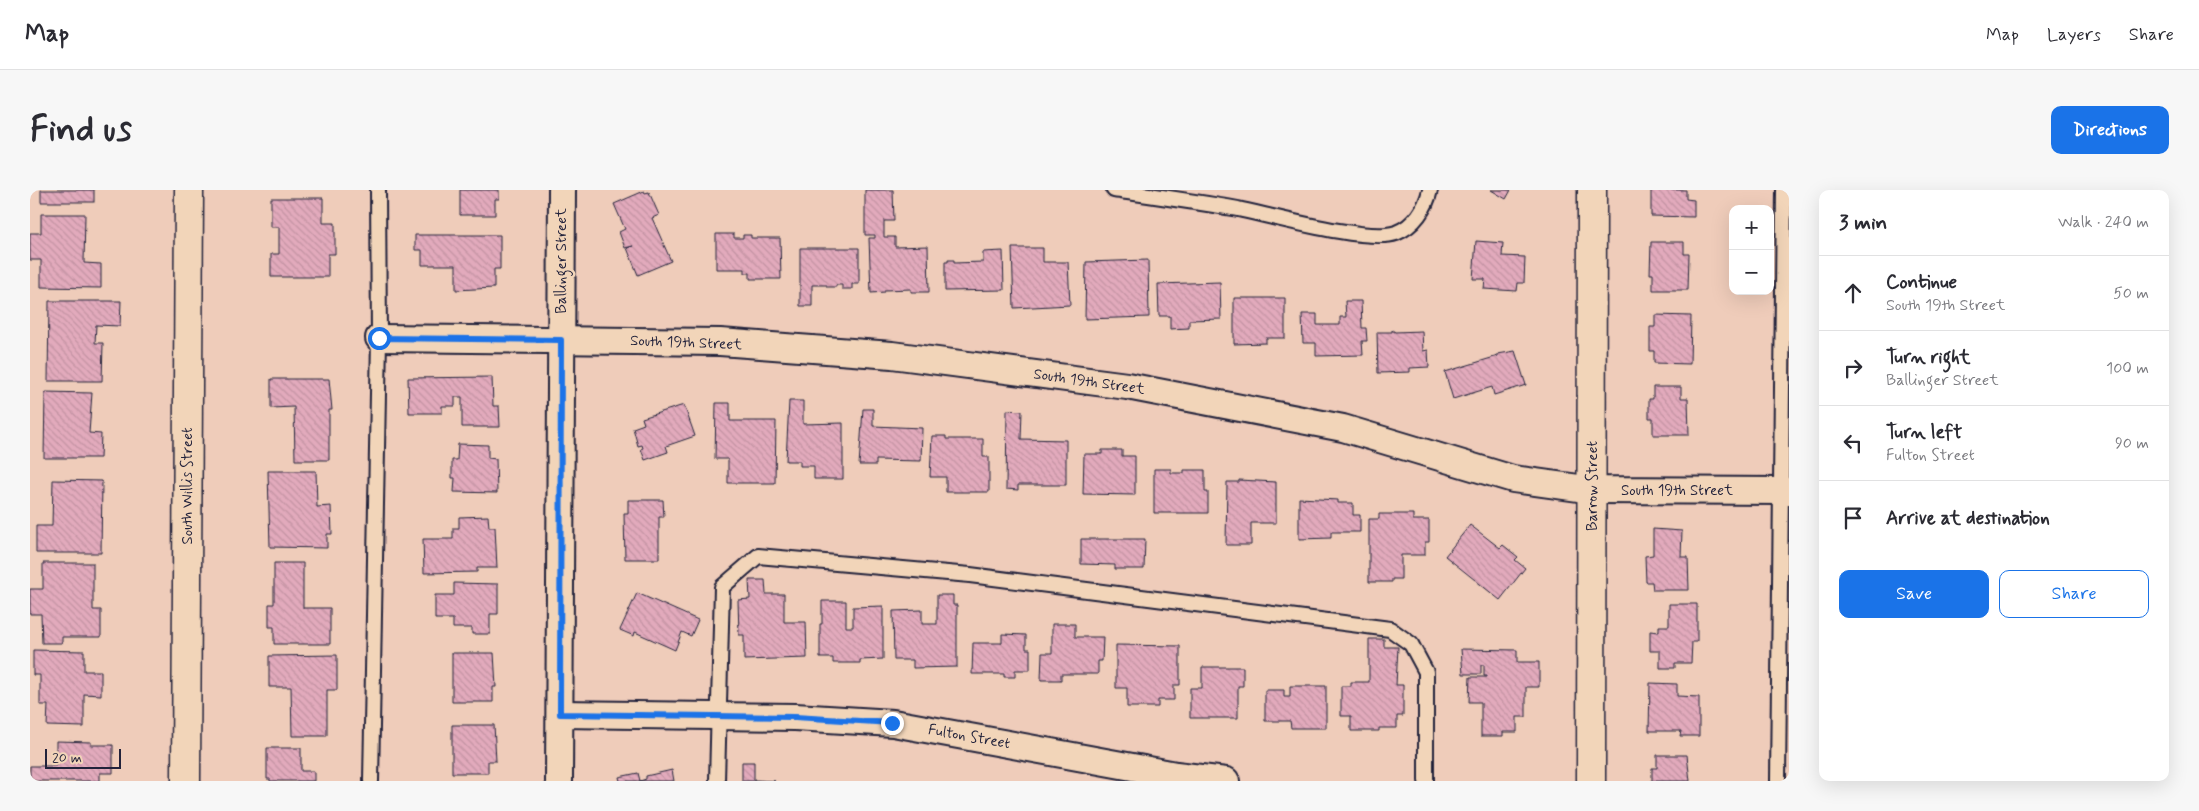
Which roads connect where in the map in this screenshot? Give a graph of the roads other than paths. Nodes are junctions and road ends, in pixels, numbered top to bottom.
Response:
1 (189, 190) edge
2 (378, 190) edge
3 (562, 190) edge
4 (1114, 190) edge
5 (1430, 190) edge
6 (1592, 190) edge
7 (1784, 190) edge
8 (379, 338) junction
9 (561, 340) junction
10 (1593, 490) junction
11 (1785, 491) edge
12 (560, 714) junction
13 (717, 716) junction
14 (186, 781) edge
15 (371, 781) edge
16 (559, 781) edge
17 (718, 781) edge
18 (1226, 781) edge
19 (1426, 781) edge
20 (1591, 781) edge
21 (1778, 781) edge

1 - 14 main road, South Willis Street
2 - 8 lane
3 - 9 street, Ballinger Street
4 - 5 lane
6 - 10 main road, Barrow Street
7 - 11 lane
8 - 9 street, South 19th Street
8 - 15 lane
9 - 10 street, South 19th Street
9 - 12 street, Ballinger Street
10 - 11 street, South 19th Street
10 - 20 main road, Barrow Street
11 - 21 lane
12 - 13 street, Fulton Street
12 - 16 street, Ballinger Street
13 - 17 lane
13 - 18 street, Fulton Street
13 - 19 lane

